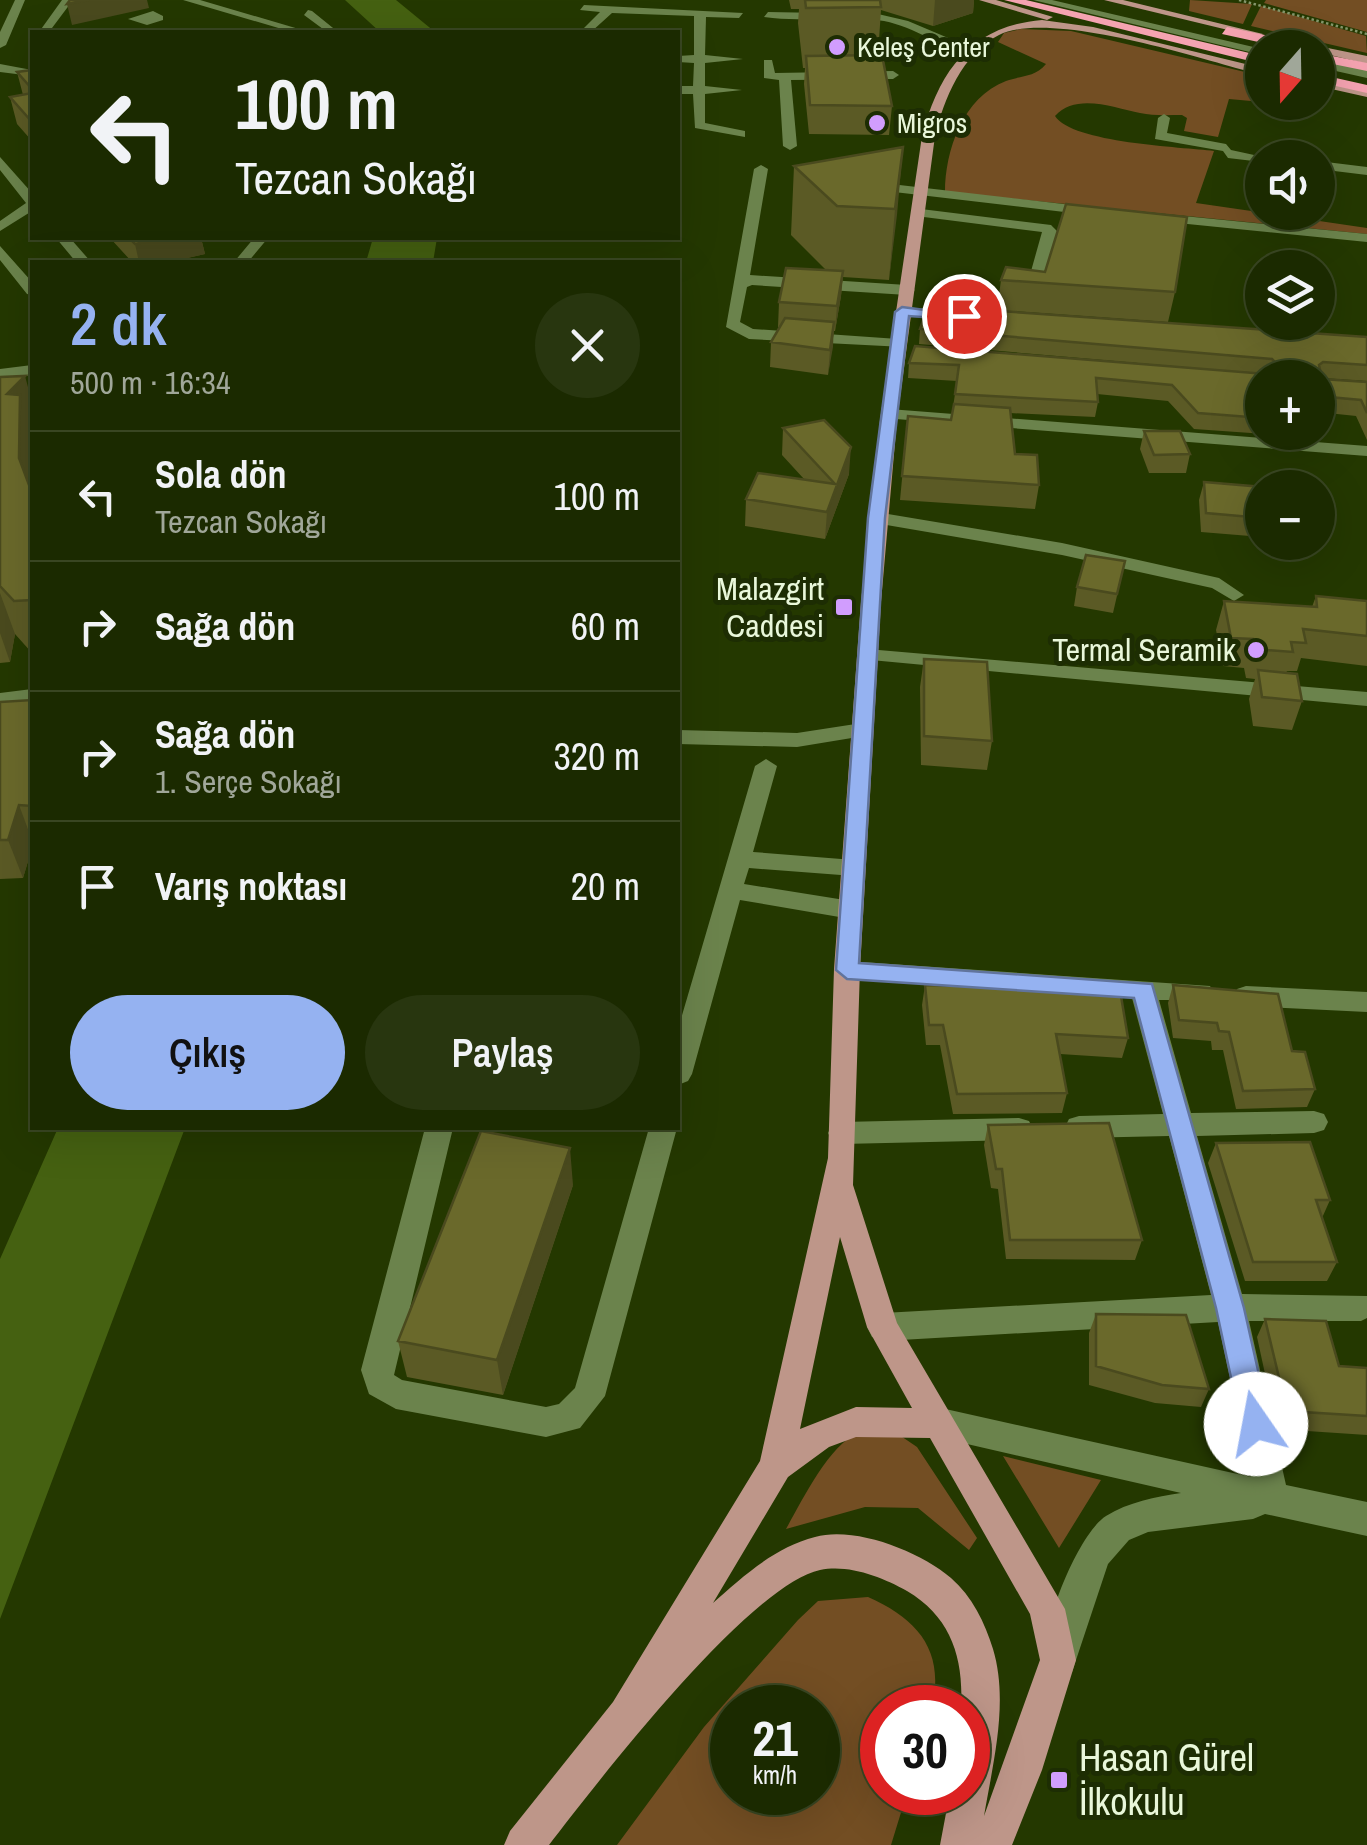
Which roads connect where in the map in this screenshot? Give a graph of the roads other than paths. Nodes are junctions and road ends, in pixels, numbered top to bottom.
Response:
1 (20, 0) edge
2 (68, 0) edge
3 (188, 0) edge
4 (224, 0) edge
5 (631, 0) edge
6 (667, 0) edge
7 (965, 0) edge
8 (984, 0) edge
9 (1010, 0) edge
10 (1038, 0) edge
11 (1066, 0) edge
12 (1090, 0) edge
13 (1109, 0) edge
14 (600, 7) edge
15 (278, 12) dead end
16 (308, 13) dead end
17 (646, 13) junction
18 (700, 15) junction
19 (739, 15) dead end
20 (768, 15) dead end
21 (669, 16) junction
22 (630, 23) dead end
23 (46, 30) edge
24 (296, 30) edge
25 (329, 30) edge
26 (586, 30) edge
27 (668, 30) edge
28 (1245, 34) edge
29 (1245, 36) edge
30 (1245, 41) edge
31 (0, 45) edge
32 (1166, 47) junction
33 (975, 48) junction
34 (1245, 48) edge
35 (1335, 58) edge
36 (680, 59) edge
37 (700, 59) junction
38 (737, 59) dead end
39 (1245, 61) edge
40 (768, 62) dead end
41 (1245, 63) edge
42 (1367, 67) edge
43 (0, 68) edge
44 (30, 72) edge
45 (893, 75) dead end
46 (786, 79) junction
47 (1335, 81) edge
48 (1367, 88) edge
49 (680, 90) edge
50 (700, 90) junction
51 (736, 90) dead end
52 (1164, 118) dead end
53 (740, 134) dead end
54 (790, 146) dead end
55 (1245, 155) edge
56 (0, 162) edge
57 (1335, 168) edge
58 (761, 169) dead end
59 (1365, 171) edge
60 (858, 184) edge
61 (30, 200) edge
62 (922, 203) junction
63 (30, 204) edge
64 (1115, 214) edge
65 (1134, 215) edge
66 (0, 228) edge
67 (1367, 238) edge
68 (65, 240) edge
69 (258, 240) edge
70 (0, 250) edge
71 (82, 260) edge
72 (242, 260) edge
73 (746, 281) junction
74 (30, 288) edge
75 (1034, 289) edge
76 (904, 301) junction
77 (984, 318) edge
78 (904, 349) junction
79 (30, 370) edge
80 (0, 374) edge
81 (888, 414) junction
82 (1367, 451) edge
83 (876, 518) junction
84 (1234, 595) dead end
85 (867, 656) junction
86 (30, 696) edge
87 (1367, 699) edge
88 (0, 700) edge
89 (862, 730) junction
90 (680, 738) edge
91 (766, 766) dead end
92 (739, 859) junction
93 (854, 868) junction
94 (728, 890) junction
95 (851, 910) junction
96 (847, 970) junction
97 (1143, 990) junction
98 (1367, 1002) edge
99 (680, 1067) edge
100 (1314, 1122) dead end
101 (1180, 1124) junction
102 (437, 1130) edge
103 (662, 1130) edge
104 (842, 1134) junction
105 (839, 1185) junction
106 (1362, 1307) dead end
107 (1230, 1308) junction
108 (883, 1327) junction
109 (941, 1423) junction
110 (776, 1466) junction
111 (1272, 1501) junction
112 (1367, 1519) edge
113 (1058, 1660) junction
114 (626, 1715) junction
115 (524, 1845) edge
116 (960, 1845) edge
117 (992, 1845) edge

1 - 31 street
2 - 23 street
3 - 24 street
4 - 15 street
5 - 14 street
6 - 17 street
7 - 33 main road
8 - 32 main road
9 - 39 highway
10 - 34 street
11 - 30 highway
12 - 29 highway
13 - 28 main road
14 - 17 street
14 - 26 street
16 - 25 street
17 - 21 street
17 - 22 street
18 - 19 street
18 - 21 street
18 - 37 street
20 - 33 street
21 - 27 street
32 - 33 main road
32 - 41 main road
33 - 62 main road
35 - 42 highway
36 - 37 street
37 - 38 street
37 - 50 street
40 - 46 street
43 - 44 street
45 - 46 street
46 - 54 street
47 - 48 highway
49 - 50 street
50 - 51 street
50 - 53 street
52 - 55 street
56 - 61 street
57 - 59 street
58 - 73 street
60 - 62 street
62 - 64 street
62 - 75 street
62 - 76 main road
63 - 66 street
65 - 67 street
68 - 71 street
69 - 72 street
70 - 74 street
73 - 76 street
73 - 78 street
76 - 77 street
76 - 78 main road
78 - 81 main road
79 - 80 street
81 - 82 street
81 - 83 main road
83 - 84 street
83 - 85 main road
85 - 87 street
85 - 89 main road
86 - 88 street
89 - 90 street
89 - 93 main road
91 - 92 street
92 - 93 street
92 - 94 street
93 - 95 main road
94 - 95 street
94 - 99 street
95 - 96 main road
96 - 97 street
96 - 104 main road
97 - 98 street
97 - 101 street
100 - 101 street
101 - 104 street
101 - 107 street
102 - 103 street
104 - 105 main road
105 - 108 main road
105 - 110 main road
106 - 107 street
107 - 108 street
107 - 111 street
108 - 109 main road
109 - 110 main road
109 - 111 street
109 - 113 main road
110 - 114 main road
111 - 112 street
111 - 113 street
113 - 117 main road
114 - 115 main road
114 - 116 main road

